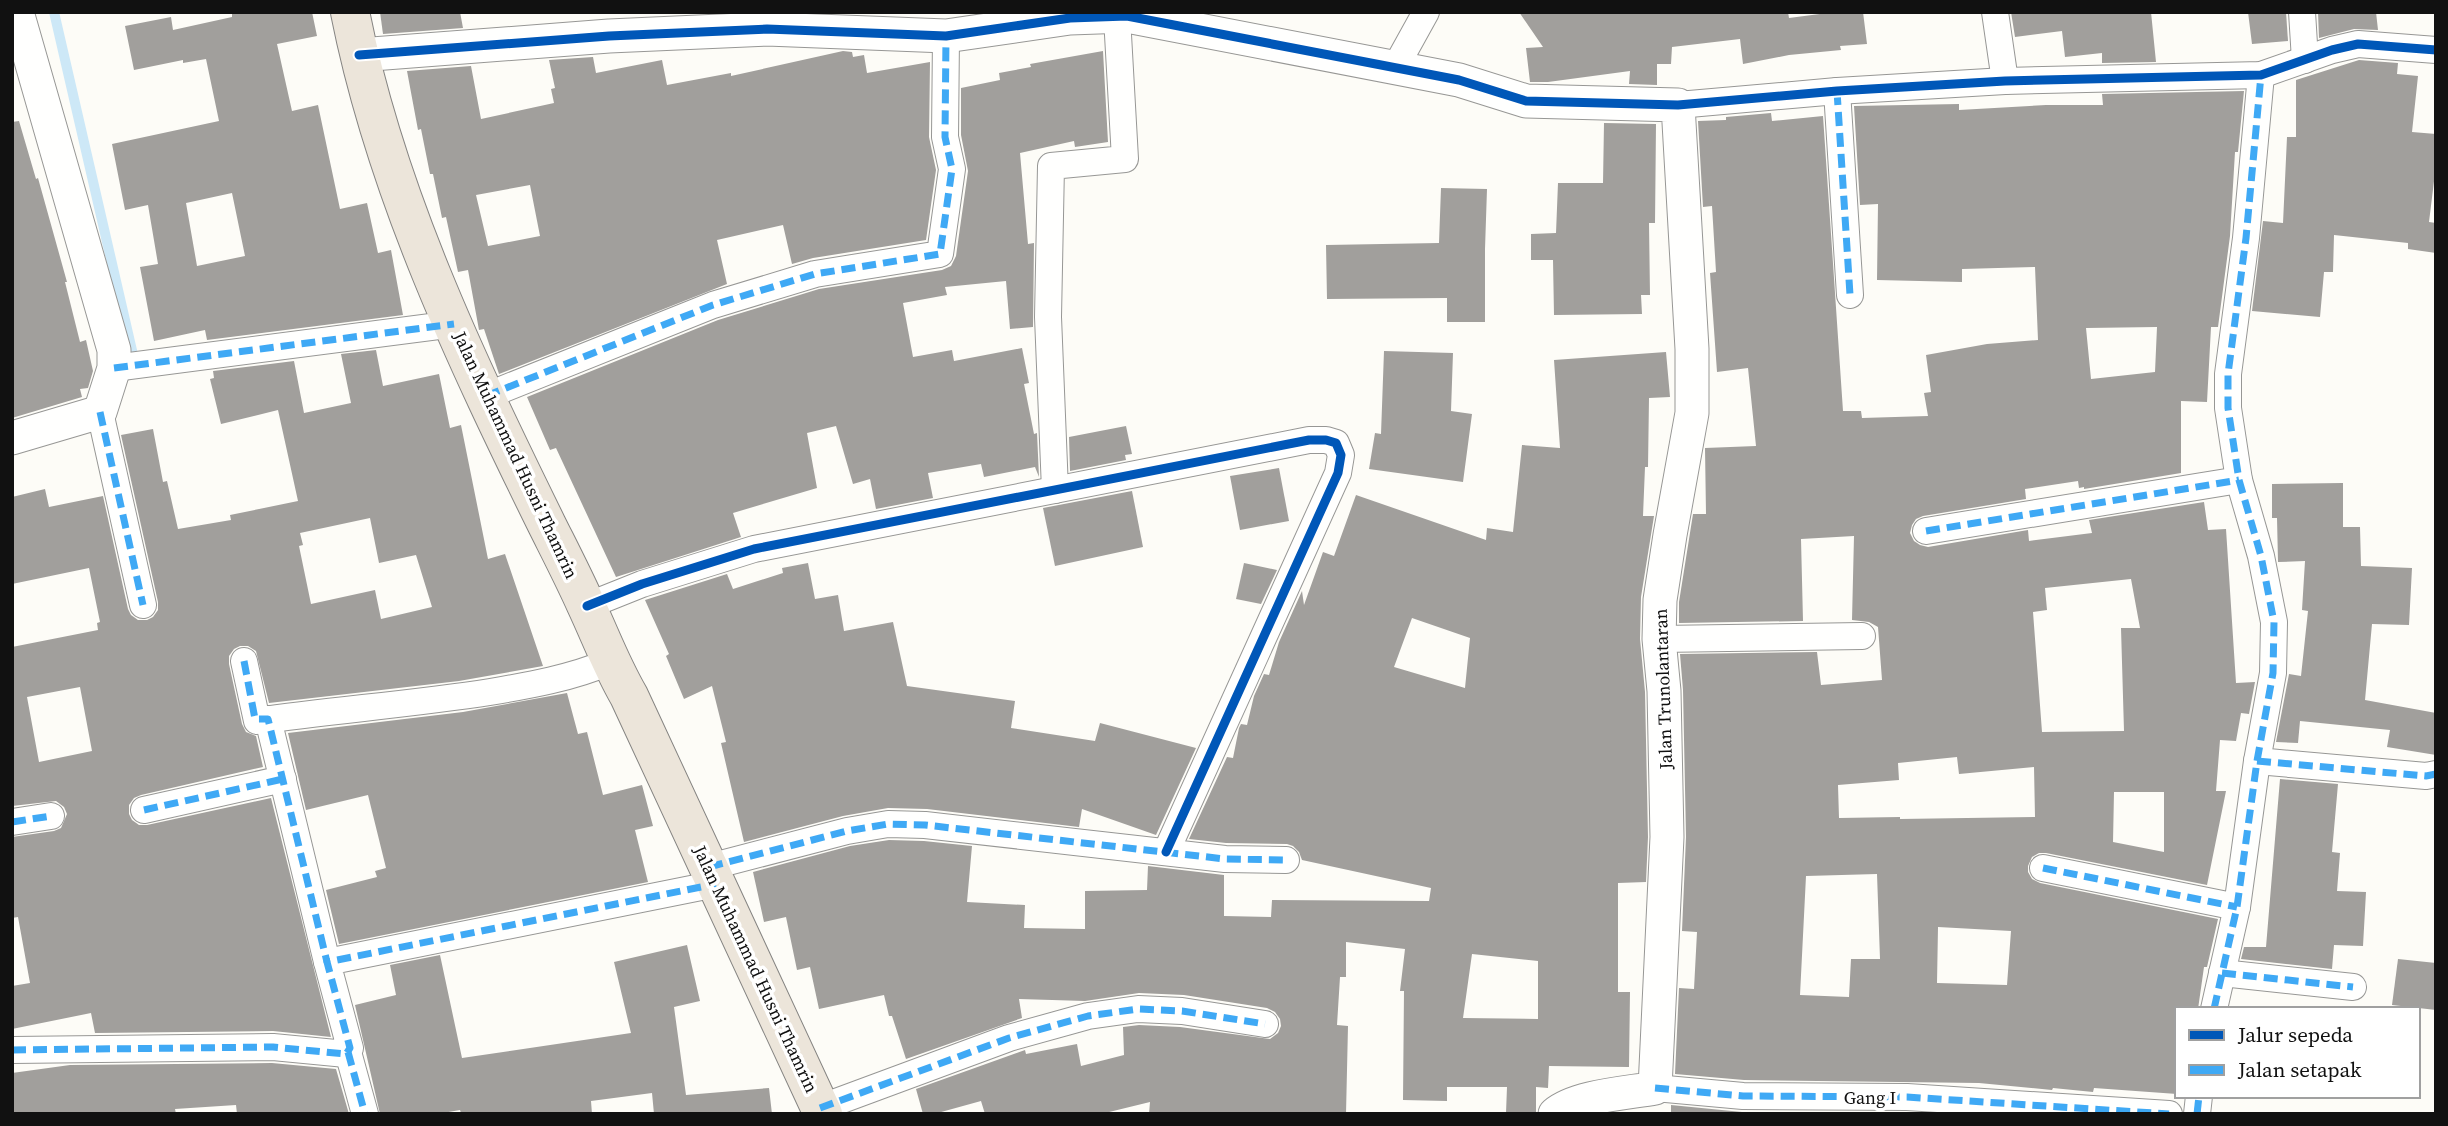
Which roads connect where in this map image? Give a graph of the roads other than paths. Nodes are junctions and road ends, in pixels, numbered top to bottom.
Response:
1 (16, 12) edge
2 (350, 12) edge
3 (1426, 12) edge
4 (1995, 12) edge
5 (2301, 12) edge
6 (1070, 15) edge
7 (1117, 17) junction
8 (946, 36) junction
9 (2436, 50) edge
10 (359, 55) junction
11 (2305, 60) junction
12 (1395, 68) junction
13 (2261, 75) junction
14 (2005, 81) junction
15 (1837, 91) junction
16 (1678, 105) junction
17 (1850, 295) dead end
18 (454, 324) junction
19 (114, 368) junction
20 (486, 396) junction
21 (100, 412) junction
22 (12, 438) edge
23 (2239, 480) junction
24 (1055, 490) junction
25 (1926, 531) dead end
26 (143, 605) dead end
27 (587, 607) junction
28 (1862, 636) dead end
29 (1660, 639) junction
30 (244, 661) dead end
31 (610, 662) junction
32 (268, 719) junction
33 (2257, 761) junction
34 (2436, 774) edge
35 (283, 779) junction
36 (145, 810) dead end
37 (51, 816) dead end
38 (12, 822) edge
39 (1166, 852) junction
40 (1286, 860) dead end
41 (2043, 868) dead end
42 (713, 876) junction
43 (2237, 907) junction
44 (327, 962) junction
45 (2222, 973) junction
46 (2353, 987) dead end
47 (2214, 1007) edge
48 (1265, 1024) dead end
49 (12, 1050) edge
50 (348, 1052) junction
51 (1655, 1088) junction
52 (822, 1111) edge
53 (365, 1114) edge
54 (1555, 1114) edge
55 (2169, 1114) edge

1 - 19 street
2 - 10 highway, Jalan Muhammad Husni Thamrin
3 - 12 street
4 - 14 street
5 - 11 street
6 - 7 street
6 - 8 street
7 - 12 street
7 - 24 street
8 - 10 street
8 - 20 street
9 - 11 street
10 - 18 highway, Jalan Muhammad Husni Thamrin
11 - 13 street
12 - 16 street
13 - 14 street
13 - 23 street
14 - 15 street
15 - 16 street
15 - 17 street
16 - 29 street, Jalan Trunolantaran
18 - 19 street
18 - 20 highway, Jalan Muhammad Husni Thamrin
19 - 21 street
20 - 27 highway, Jalan Muhammad Husni Thamrin
21 - 22 street
21 - 26 street
23 - 25 street
23 - 33 street
24 - 27 street
24 - 39 street
27 - 31 highway, Jalan Muhammad Husni Thamrin
28 - 29 street
29 - 51 street, Jalan Trunolantaran
30 - 32 street
31 - 32 street
31 - 42 highway, Jalan Muhammad Husni Thamrin
32 - 35 street
33 - 34 street
33 - 43 street
35 - 36 street
35 - 44 street
37 - 38 street
39 - 40 street
39 - 42 street
41 - 43 street
42 - 44 street
42 - 52 highway, Jalan Muhammad Husni Thamrin
43 - 45 street
44 - 50 street
45 - 46 street
45 - 47 street
48 - 52 street
49 - 50 street
50 - 53 street
51 - 54 street
51 - 55 street, Gang I

